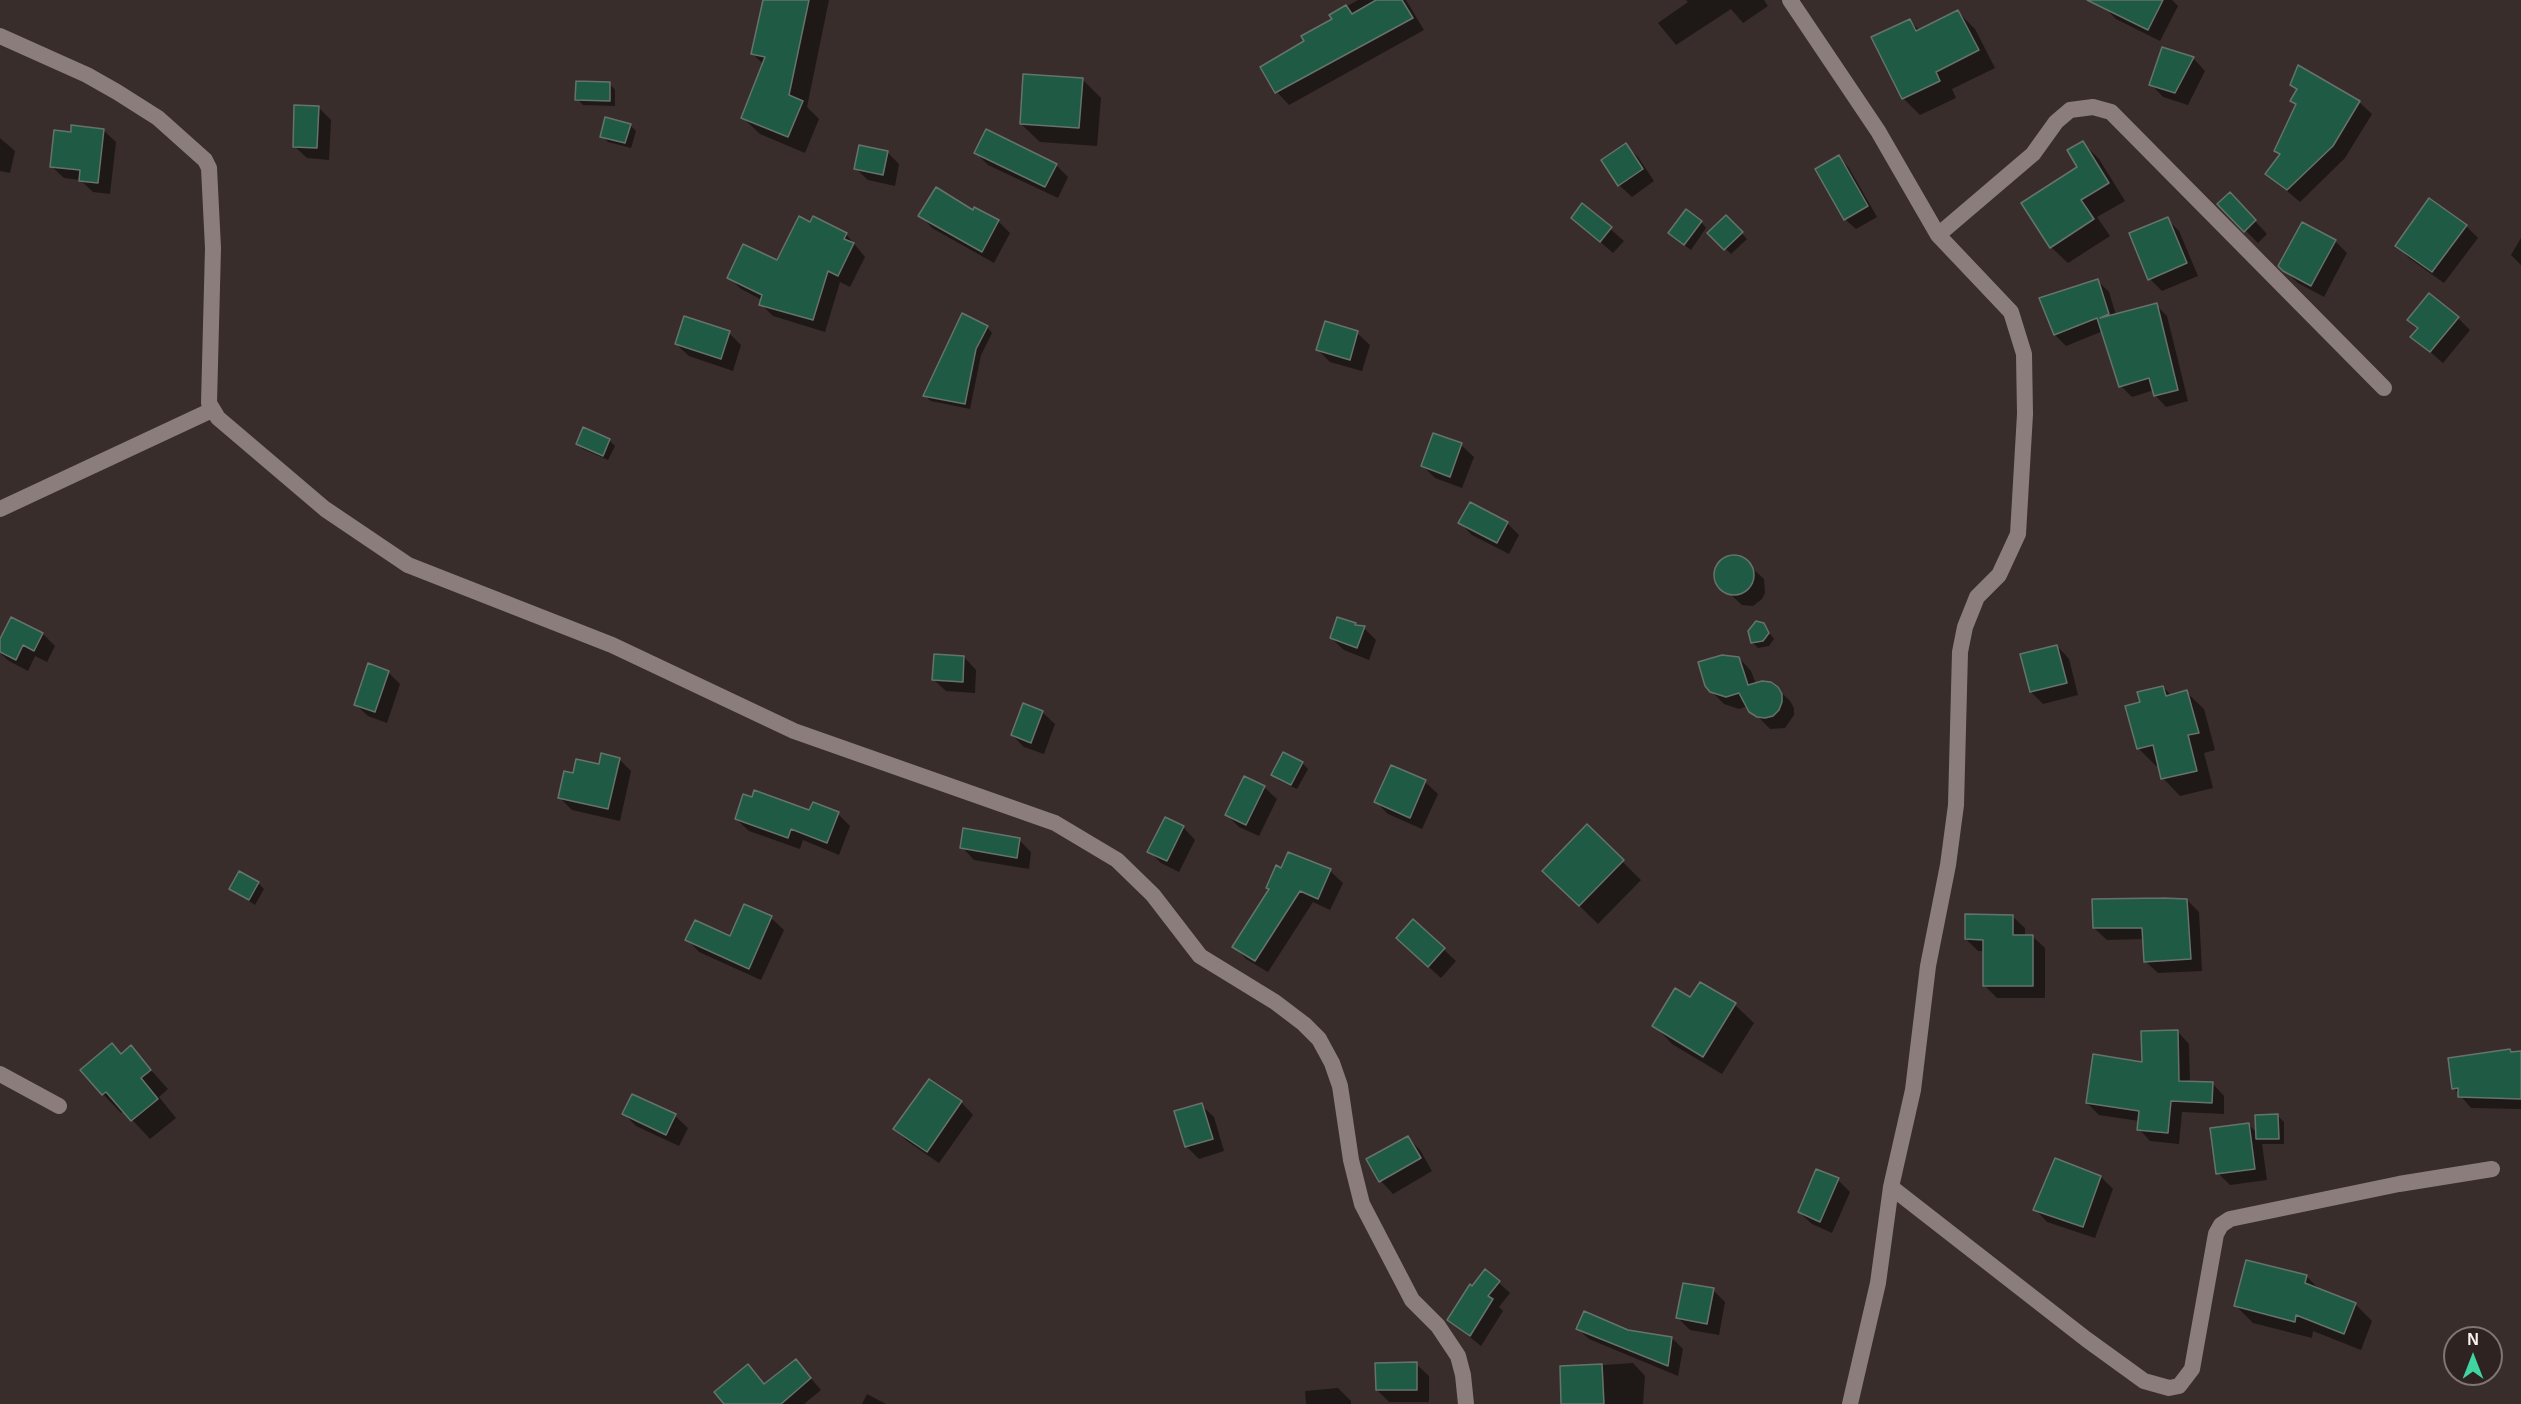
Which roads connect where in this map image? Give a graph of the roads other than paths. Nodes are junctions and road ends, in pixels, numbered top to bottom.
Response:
1 (1790, 0) edge
2 (0, 36) edge
3 (1938, 235) junction
4 (2384, 388) dead end
5 (212, 410) junction
6 (0, 509) edge
7 (0, 1074) edge
8 (59, 1106) dead end
9 (2492, 1169) dead end
10 (1891, 1187) junction
11 (1466, 1404) edge
12 (1850, 1404) edge

1 - 3 street
2 - 5 street
3 - 4 street
3 - 10 street
5 - 6 street
5 - 11 street
7 - 8 street
9 - 10 street
10 - 12 street

